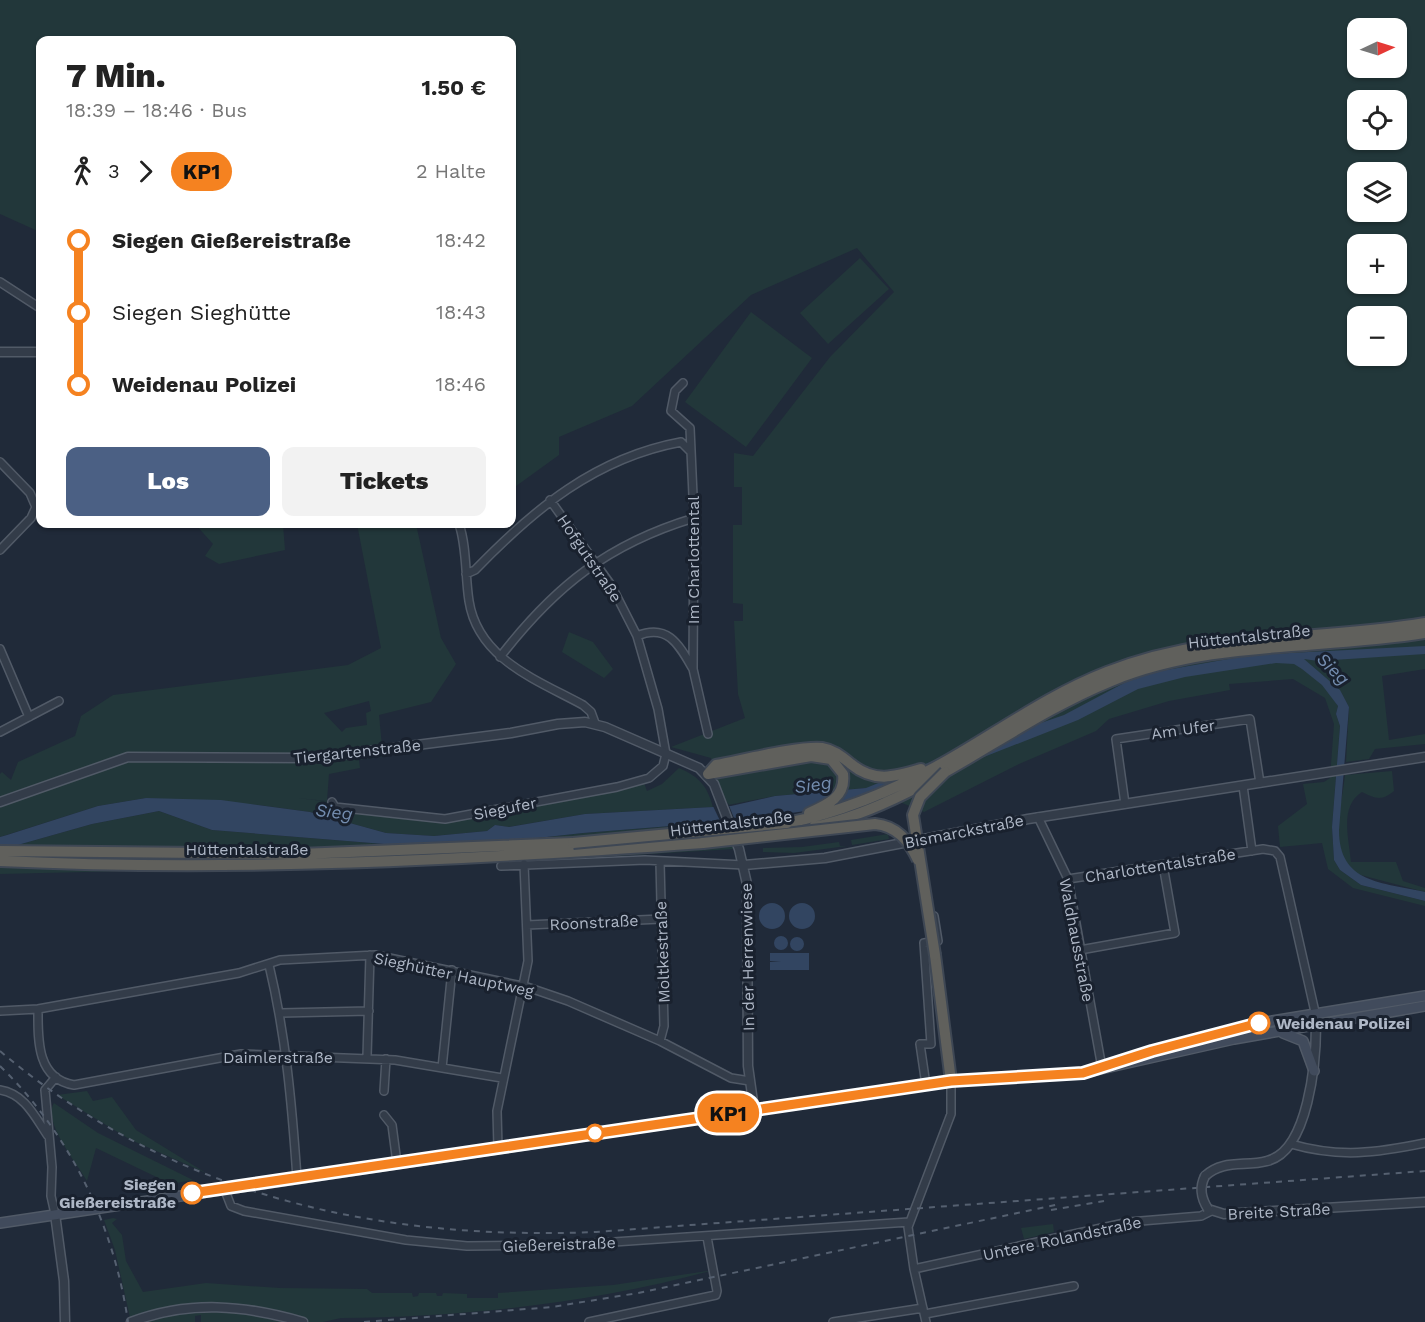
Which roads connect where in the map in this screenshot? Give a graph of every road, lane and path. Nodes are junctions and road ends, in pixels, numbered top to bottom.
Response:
1 (0, 282) edge
2 (36, 305) edge
3 (0, 352) edge
4 (36, 352) edge
5 (683, 383) dead end
6 (690, 451) junction
7 (0, 462) edge
8 (550, 500) junction
9 (694, 518) junction
10 (460, 528) edge
11 (0, 550) edge
12 (596, 561) junction
13 (466, 574) junction
14 (1425, 623) edge
15 (1425, 633) edge
16 (637, 636) junction
17 (0, 649) edge
18 (500, 657) junction
19 (693, 669) junction
20 (59, 701) dead end
21 (29, 717) junction
22 (595, 723) junction
23 (0, 732) edge
24 (708, 734) dead end
25 (666, 754) junction
26 (1425, 757) edge
27 (846, 766) junction
28 (945, 767) junction
29 (708, 774) junction
30 (1260, 783) junction
31 (1243, 786) junction
32 (0, 802) edge
33 (332, 802) dead end
34 (1125, 804) junction
35 (1038, 817) junction
36 (787, 823) junction
37 (799, 831) junction
38 (918, 840) junction
39 (0, 850) edge
40 (1252, 851) junction
41 (918, 860) junction
42 (0, 861) edge
43 (660, 862) junction
44 (524, 864) junction
45 (744, 865) junction
46 (1163, 865) junction
47 (501, 866) dead end
48 (1068, 879) junction
49 (661, 919) junction
50 (527, 925) junction
51 (1080, 950) junction
52 (370, 955) junction
53 (269, 965) junction
54 (452, 970) junction
55 (523, 986) junction
56 (1425, 996) edge
57 (1425, 1006) edge
58 (38, 1009) junction
59 (0, 1011) edge
60 (369, 1011) junction
61 (1315, 1012) junction
62 (281, 1013) junction
63 (1316, 1025) junction
64 (1278, 1031) junction
65 (1234, 1034) junction
66 (660, 1041) junction
67 (287, 1055) junction
68 (367, 1057) junction
69 (386, 1059) junction
70 (442, 1068) junction
71 (1102, 1068) junction
72 (1314, 1071) junction
73 (56, 1077) junction
74 (502, 1078) junction
75 (750, 1081) junction
76 (951, 1081) junction
77 (926, 1085) junction
78 (0, 1090) edge
79 (384, 1091) dead end
80 (754, 1110) junction
81 (384, 1115) dead end
82 (50, 1138) junction
83 (1425, 1143) edge
84 (1291, 1144) junction
85 (498, 1148) junction
86 (397, 1163) junction
87 (297, 1178) junction
88 (224, 1188) junction
89 (1425, 1202) edge
90 (1210, 1210) junction
91 (55, 1214) junction
92 (909, 1222) junction
93 (0, 1223) edge
94 (707, 1237) junction
95 (914, 1269) junction
96 (1074, 1286) dead end
97 (925, 1315) edge
98 (133, 1321) edge
99 (65, 1322) edge
100 (303, 1322) edge
101 (589, 1322) edge
102 (833, 1322) edge

1 - 2 street
3 - 4 street
5 - 6 street, Im Charlottental
6 - 8 street
6 - 9 street, Im Charlottental
7 - 11 street
8 - 12 street, Hofgutstraße
8 - 13 street
9 - 12 street
9 - 19 street, Im Charlottental
10 - 13 street
12 - 16 street, Hofgutstraße
12 - 18 street
13 - 18 street
14 - 28 highway, Hüttentalstraße
15 - 28 highway, Hüttentalstraße
16 - 19 street, Im Charlottental
16 - 25 street, Hofgutstraße
17 - 21 street
18 - 22 street
19 - 24 street, Im Charlottental
20 - 21 street
21 - 23 street
22 - 25 street, Tiergartenstraße
22 - 32 street, Tiergartenstraße
25 - 29 street, Tiergartenstraße
25 - 33 street, Siegufer
26 - 30 street, Bismarckstraße
27 - 28 highway
27 - 29 highway
27 - 36 highway
28 - 36 highway, Hüttentalstraße
28 - 37 highway, Hüttentalstraße, bridge
28 - 41 highway, bridge
29 - 45 street, In der Herrenwiese, bridge
30 - 31 street, Bismarckstraße
30 - 34 street, Am Ufer
31 - 34 street, Bismarckstraße
31 - 40 street, Charlottentalstraße
34 - 35 street, Bismarckstraße
35 - 38 street, Bismarckstraße
35 - 48 street, Waldhausstraße
36 - 39 highway, Hüttentalstraße, bridge
37 - 41 highway, bridge
37 - 42 highway, Hüttentalstraße, bridge
38 - 45 street, Bismarckstraße
38 - 77 street
40 - 46 street, Charlottentalstraße
40 - 61 street, Charlottentalstraße
41 - 76 highway, bridge
43 - 44 street, Bismarckstraße
43 - 45 street, Bismarckstraße
43 - 49 street, Moltkestraße
44 - 47 street, Bismarckstraße
44 - 50 street
45 - 75 street, In der Herrenwiese
46 - 48 street, Charlottentalstraße
46 - 51 street
48 - 51 street, Waldhausstraße
49 - 50 street, Roonstraße
49 - 66 street, Moltkestraße
50 - 55 street
51 - 71 street, Waldhausstraße
52 - 53 street, Sieghütter Hauptweg
52 - 54 street, Sieghütter Hauptweg
52 - 60 street
53 - 58 street, Sieghütter Hauptweg
53 - 62 street
54 - 55 street, Sieghütter Hauptweg
54 - 70 street
55 - 66 street, Sieghütter Hauptweg
55 - 74 street
56 - 61 main road
57 - 63 main road
58 - 59 street, Sieghütter Hauptweg
58 - 73 street
60 - 62 street
60 - 68 street
61 - 63 main road
61 - 65 main road
62 - 67 street
63 - 64 main road
63 - 72 street
64 - 65 main road
64 - 72 main road
65 - 71 main road
66 - 75 street, Sieghütter Hauptweg
67 - 68 street, Daimlerstraße
67 - 73 street, Daimlerstraße
67 - 87 street
68 - 69 street, Daimlerstraße
69 - 70 street, Daimlerstraße
69 - 79 street
70 - 74 street, Daimlerstraße
71 - 76 main road
72 - 84 street
73 - 82 street
74 - 85 street
75 - 80 street, In der Herrenwiese
76 - 77 main road
76 - 92 street
77 - 80 main road
78 - 82 street
80 - 85 main road
81 - 86 street
82 - 91 street
83 - 84 street
84 - 90 street, Breite Straße, bridge
85 - 86 main road
86 - 87 main road
87 - 88 main road
88 - 91 main road
88 - 94 street, Gießereistraße
89 - 90 street, Breite Straße
90 - 95 street, Untere Rolandstraße
91 - 93 main road
91 - 99 street
92 - 94 street, Gießereistraße
92 - 95 street
94 - 101 street
95 - 97 street
96 - 97 street
97 - 102 street
98 - 100 street

